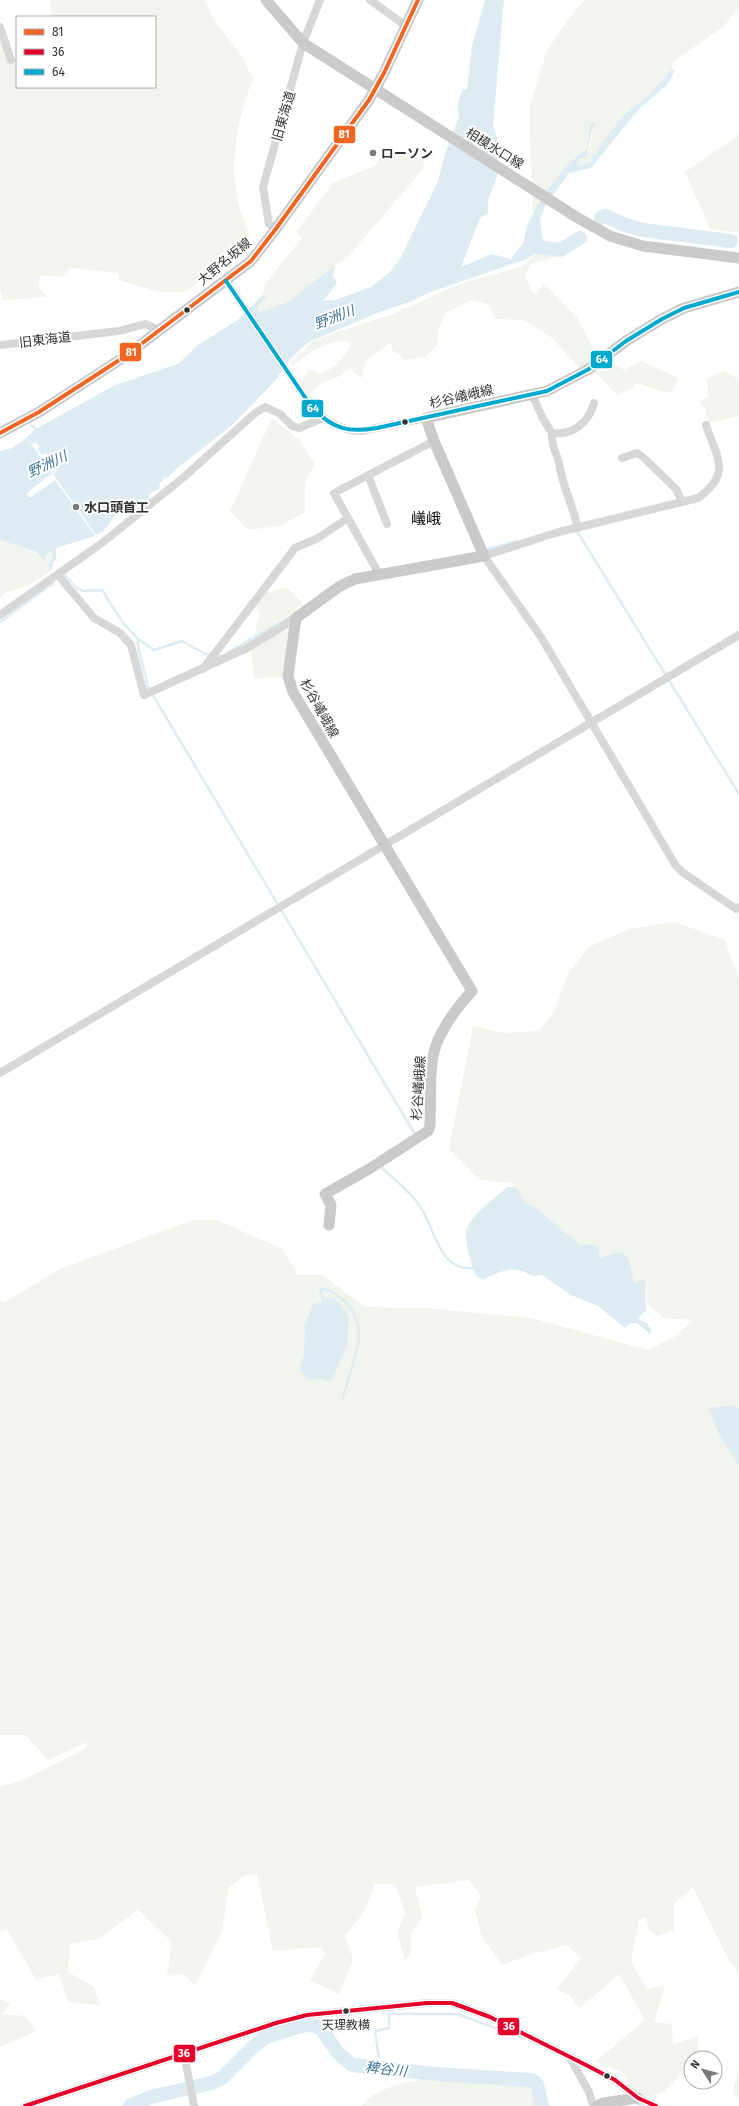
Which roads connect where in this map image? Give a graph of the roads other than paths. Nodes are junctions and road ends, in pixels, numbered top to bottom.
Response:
1 (266, 0) edge
2 (320, 0) edge
3 (370, 0) edge
4 (418, 0) edge
5 (406, 26) junction
6 (0, 27) edge
7 (303, 43) junction
8 (11, 60) dead end
9 (376, 89) junction
10 (275, 230) junction
11 (739, 258) edge
12 (226, 280) junction
13 (739, 292) edge
14 (159, 330) junction
15 (0, 345) edge
16 (532, 394) junction
17 (594, 403) dead end
18 (323, 418) junction
19 (426, 418) junction
20 (706, 425) dead end
21 (0, 433) edge
22 (552, 433) junction
23 (434, 442) junction
24 (622, 458) dead end
25 (368, 475) junction
26 (682, 502) junction
27 (348, 518) junction
28 (387, 524) dead end
29 (578, 528) junction
30 (484, 556) junction
31 (379, 574) junction
32 (58, 575) junction
33 (0, 615) edge
34 (296, 618) junction
35 (739, 635) edge
36 (202, 670) junction
37 (592, 724) junction
38 (384, 846) junction
39 (739, 907) edge
40 (0, 1073) edge
41 (329, 1225) dead end
42 (184, 2053) junction
43 (570, 2058) junction
44 (638, 2098) junction
45 (25, 2106) edge
46 (194, 2106) edge
47 (594, 2106) edge
48 (597, 2106) edge
49 (656, 2106) edge

1 - 7 main road, 相模水口線
2 - 7 street, 旧東海道
3 - 5 street
4 - 5 main road, 大野名坂線
5 - 9 main road, 大野名坂線
6 - 8 street
7 - 9 main road, 相模水口線
7 - 10 street, 旧東海道
9 - 10 main road, 大野名坂線
9 - 11 main road, 相模水口線
10 - 12 main road, 大野名坂線
12 - 14 main road, 大野名坂線
12 - 18 street
13 - 16 main road, 杉谷嶬峨線
14 - 15 street, 旧東海道
14 - 21 main road, 大野名坂線
16 - 19 main road, 杉谷嶬峨線
16 - 22 street
17 - 22 street
18 - 19 street
18 - 32 street
19 - 23 main road, 杉谷嶬峨線
20 - 26 street
22 - 29 street
23 - 25 street
23 - 30 main road, 杉谷嶬峨線
24 - 26 street
25 - 27 street
25 - 28 street
26 - 29 street
27 - 31 street
27 - 36 street
29 - 30 street
30 - 31 main road
30 - 37 street
31 - 34 main road
32 - 33 street
32 - 36 street
34 - 36 street
34 - 38 main road, 杉谷嶬峨線
35 - 37 street
37 - 38 street
37 - 39 street
38 - 40 street
38 - 41 main road, 杉谷嶬峨線
42 - 43 street
42 - 45 street
42 - 46 street
43 - 44 street
43 - 47 street
44 - 48 main road
44 - 49 street

